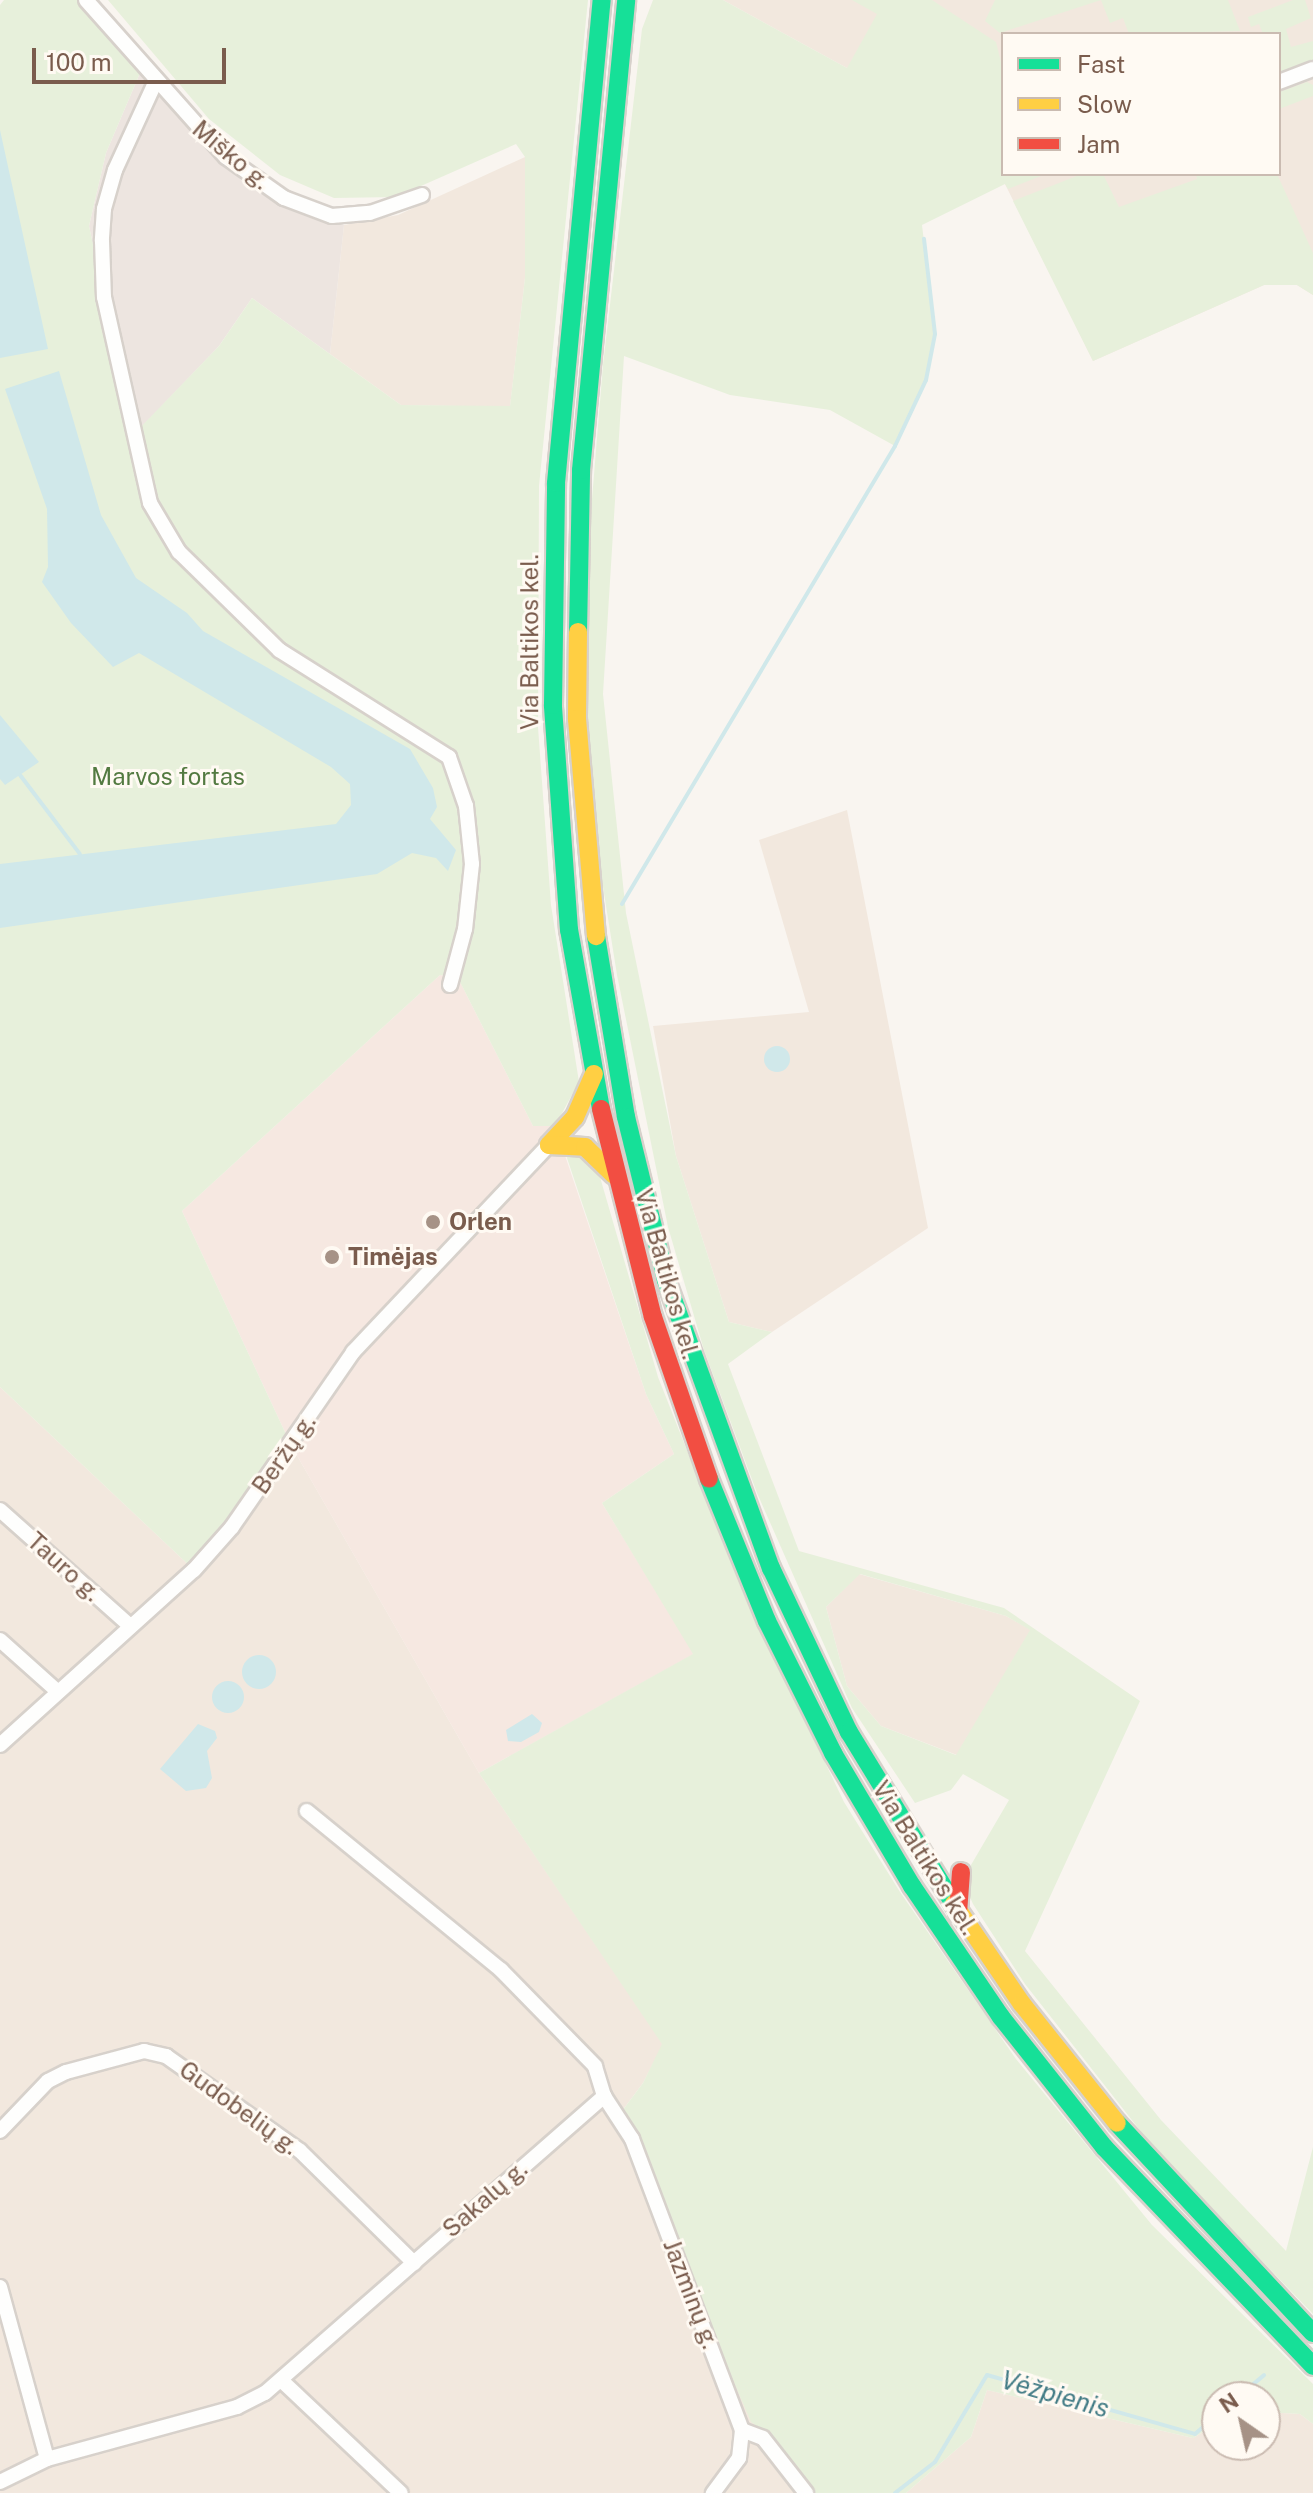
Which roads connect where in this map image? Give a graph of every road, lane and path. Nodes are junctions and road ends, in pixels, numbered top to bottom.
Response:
1 (86, 0) edge
2 (602, 0) edge
3 (626, 0) edge
4 (645, 0) edge
5 (619, 63) junction
6 (1313, 69) edge
7 (1281, 81) edge
8 (155, 83) junction
9 (422, 195) dead end
10 (450, 985) dead end
11 (594, 1074) junction
12 (549, 1145) junction
13 (614, 1175) junction
14 (0, 1510) edge
15 (128, 1624) junction
16 (0, 1640) edge
17 (57, 1691) junction
18 (0, 1745) edge
19 (307, 1811) dead end
20 (897, 1814) junction
21 (931, 1823) dead end
22 (961, 1872) dead end
23 (958, 1913) junction
24 (604, 2096) junction
25 (0, 2131) edge
26 (414, 2263) junction
27 (0, 2287) edge
28 (1313, 2333) edge
29 (1313, 2366) edge
30 (282, 2381) junction
31 (742, 2430) junction
32 (47, 2459) junction
33 (0, 2482) edge
34 (401, 2493) edge
35 (713, 2493) edge
36 (806, 2493) edge

1 - 8 street, Miško g.
2 - 11 highway, Via Baltikos kel.
3 - 5 highway, Via Baltikos kel.
4 - 5 highway
5 - 20 highway, Via Baltikos kel.
6 - 7 street
8 - 9 street, Miško g.
8 - 10 street
11 - 12 highway
11 - 13 highway, Via Baltikos kel.
12 - 13 highway
12 - 15 street, Beržų g.
13 - 29 highway, Via Baltikos kel.
14 - 15 street, Tauro g.
15 - 17 street, Beržų g.
16 - 17 street
17 - 18 street, Beržų g.
19 - 24 street
20 - 21 highway
20 - 23 highway, Via Baltikos kel.
22 - 23 highway
23 - 28 highway, Via Baltikos kel.
24 - 26 street, Sakalų g.
24 - 31 street, Jazminų g.
25 - 26 street, Gudobelių g.
26 - 30 street, Sakalų g.
27 - 32 street
30 - 32 street, Sakalų g.
30 - 34 street
31 - 35 street
31 - 36 street
32 - 33 street, Sakalų g.

